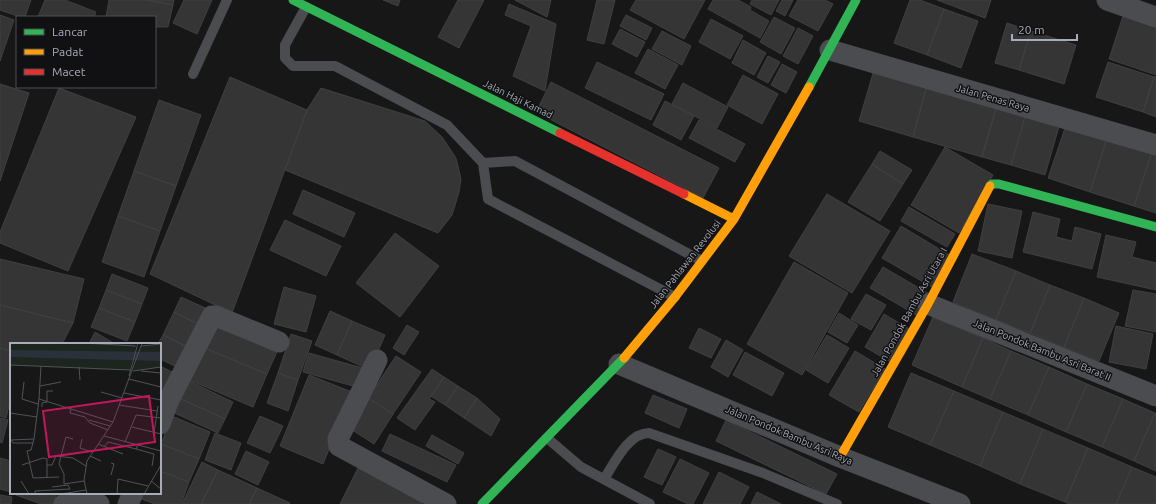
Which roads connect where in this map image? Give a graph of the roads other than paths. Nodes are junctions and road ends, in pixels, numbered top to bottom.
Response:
1 (227, 0) edge
2 (293, 0) edge
3 (856, 0) edge
4 (1107, 0) edge
5 (306, 7) junction
6 (1156, 17) edge
7 (830, 50) junction
8 (193, 74) dead end
9 (1156, 145) edge
10 (483, 163) junction
11 (734, 219) junction
12 (1156, 227) edge
13 (702, 261) junction
14 (674, 297) junction
15 (928, 304) junction
16 (279, 342) dead end
17 (377, 360) dead end
18 (619, 364) junction
19 (1156, 396) edge
20 (161, 421) edge
21 (547, 438) junction
22 (840, 457) junction
23 (604, 479) junction
24 (133, 494) edge
25 (64, 504) edge
26 (99, 504) edge
27 (128, 504) edge
28 (446, 504) edge
29 (482, 504) edge
30 (650, 504) edge
31 (837, 504) edge
32 (960, 504) edge

1 - 8 lane
2 - 5 street, Jalan Haji Kamad
3 - 7 street, Jalan Pahlawan Revolusi
4 - 6 street
5 - 10 lane
5 - 11 street, Jalan Haji Kamad
7 - 9 street, Jalan Penas Raya
7 - 11 street, Jalan Pahlawan Revolusi
10 - 13 lane
10 - 14 lane
11 - 13 street, Jalan Pahlawan Revolusi
12 - 15 street, Jalan Pondok Bambu Asri Utara I
13 - 14 street, Jalan Pahlawan Revolusi
14 - 18 street, Jalan Pahlawan Revolusi
15 - 19 street, Jalan Pondok Bambu Asri Barat II
15 - 22 street, Jalan Pondok Bambu Asri Utara I
16 - 20 street
17 - 28 street
18 - 21 street, Jalan Pahlawan Revolusi
18 - 22 street, Jalan Pondok Bambu Asri Raya
21 - 23 lane
21 - 29 street, Jalan Pahlawan Revolusi
22 - 32 street, Jalan Pondok Bambu Asri Raya
23 - 30 lane
23 - 31 lane
24 - 27 street
25 - 26 street

